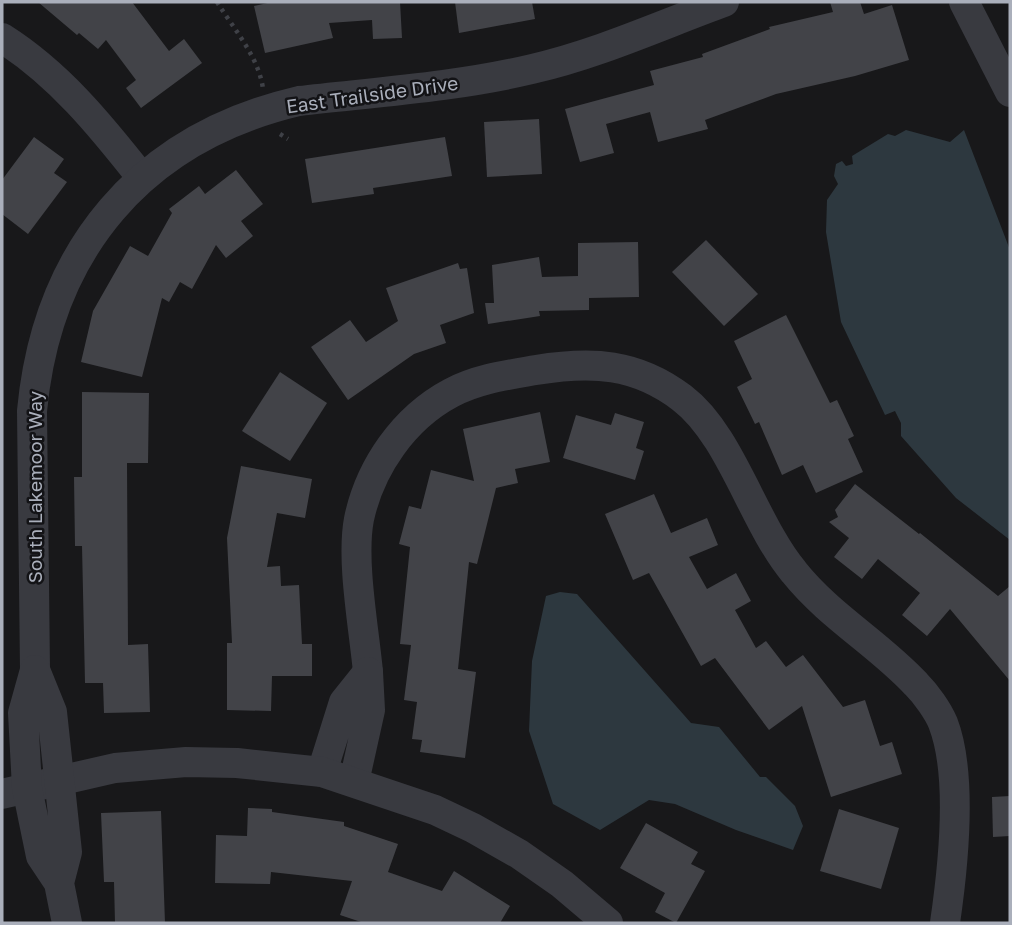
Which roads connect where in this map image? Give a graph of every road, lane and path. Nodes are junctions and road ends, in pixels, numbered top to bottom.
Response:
1 (217, 2) edge
2 (724, 2) edge
3 (964, 2) edge
4 (2, 38) edge
5 (263, 89) dead end
6 (1010, 92) edge
7 (142, 178) junction
8 (72, 268) joint
9 (35, 670) junction
10 (369, 672) junction
11 (322, 772) junction
12 (60, 780) junction
13 (354, 782) junction
14 (14, 791) edge
15 (59, 883) junction
16 (67, 923) edge
17 (608, 923) edge
18 (945, 923) edge

1 - 5 path
2 - 7 street, East Trailside Drive
3 - 6 street
4 - 7 street
7 - 8 street, East Trailside Drive
8 - 9 street, South Lakemoor Way
9 - 12 street, South Lakemoor Way
9 - 14 street, South Lakemoor Way
10 - 11 street
10 - 13 street
10 - 18 street
11 - 12 street
11 - 13 street
12 - 14 street
12 - 15 street, South Lakemoor Way
13 - 17 street
14 - 15 street, South Lakemoor Way
15 - 16 street, South Lakemoor Way

